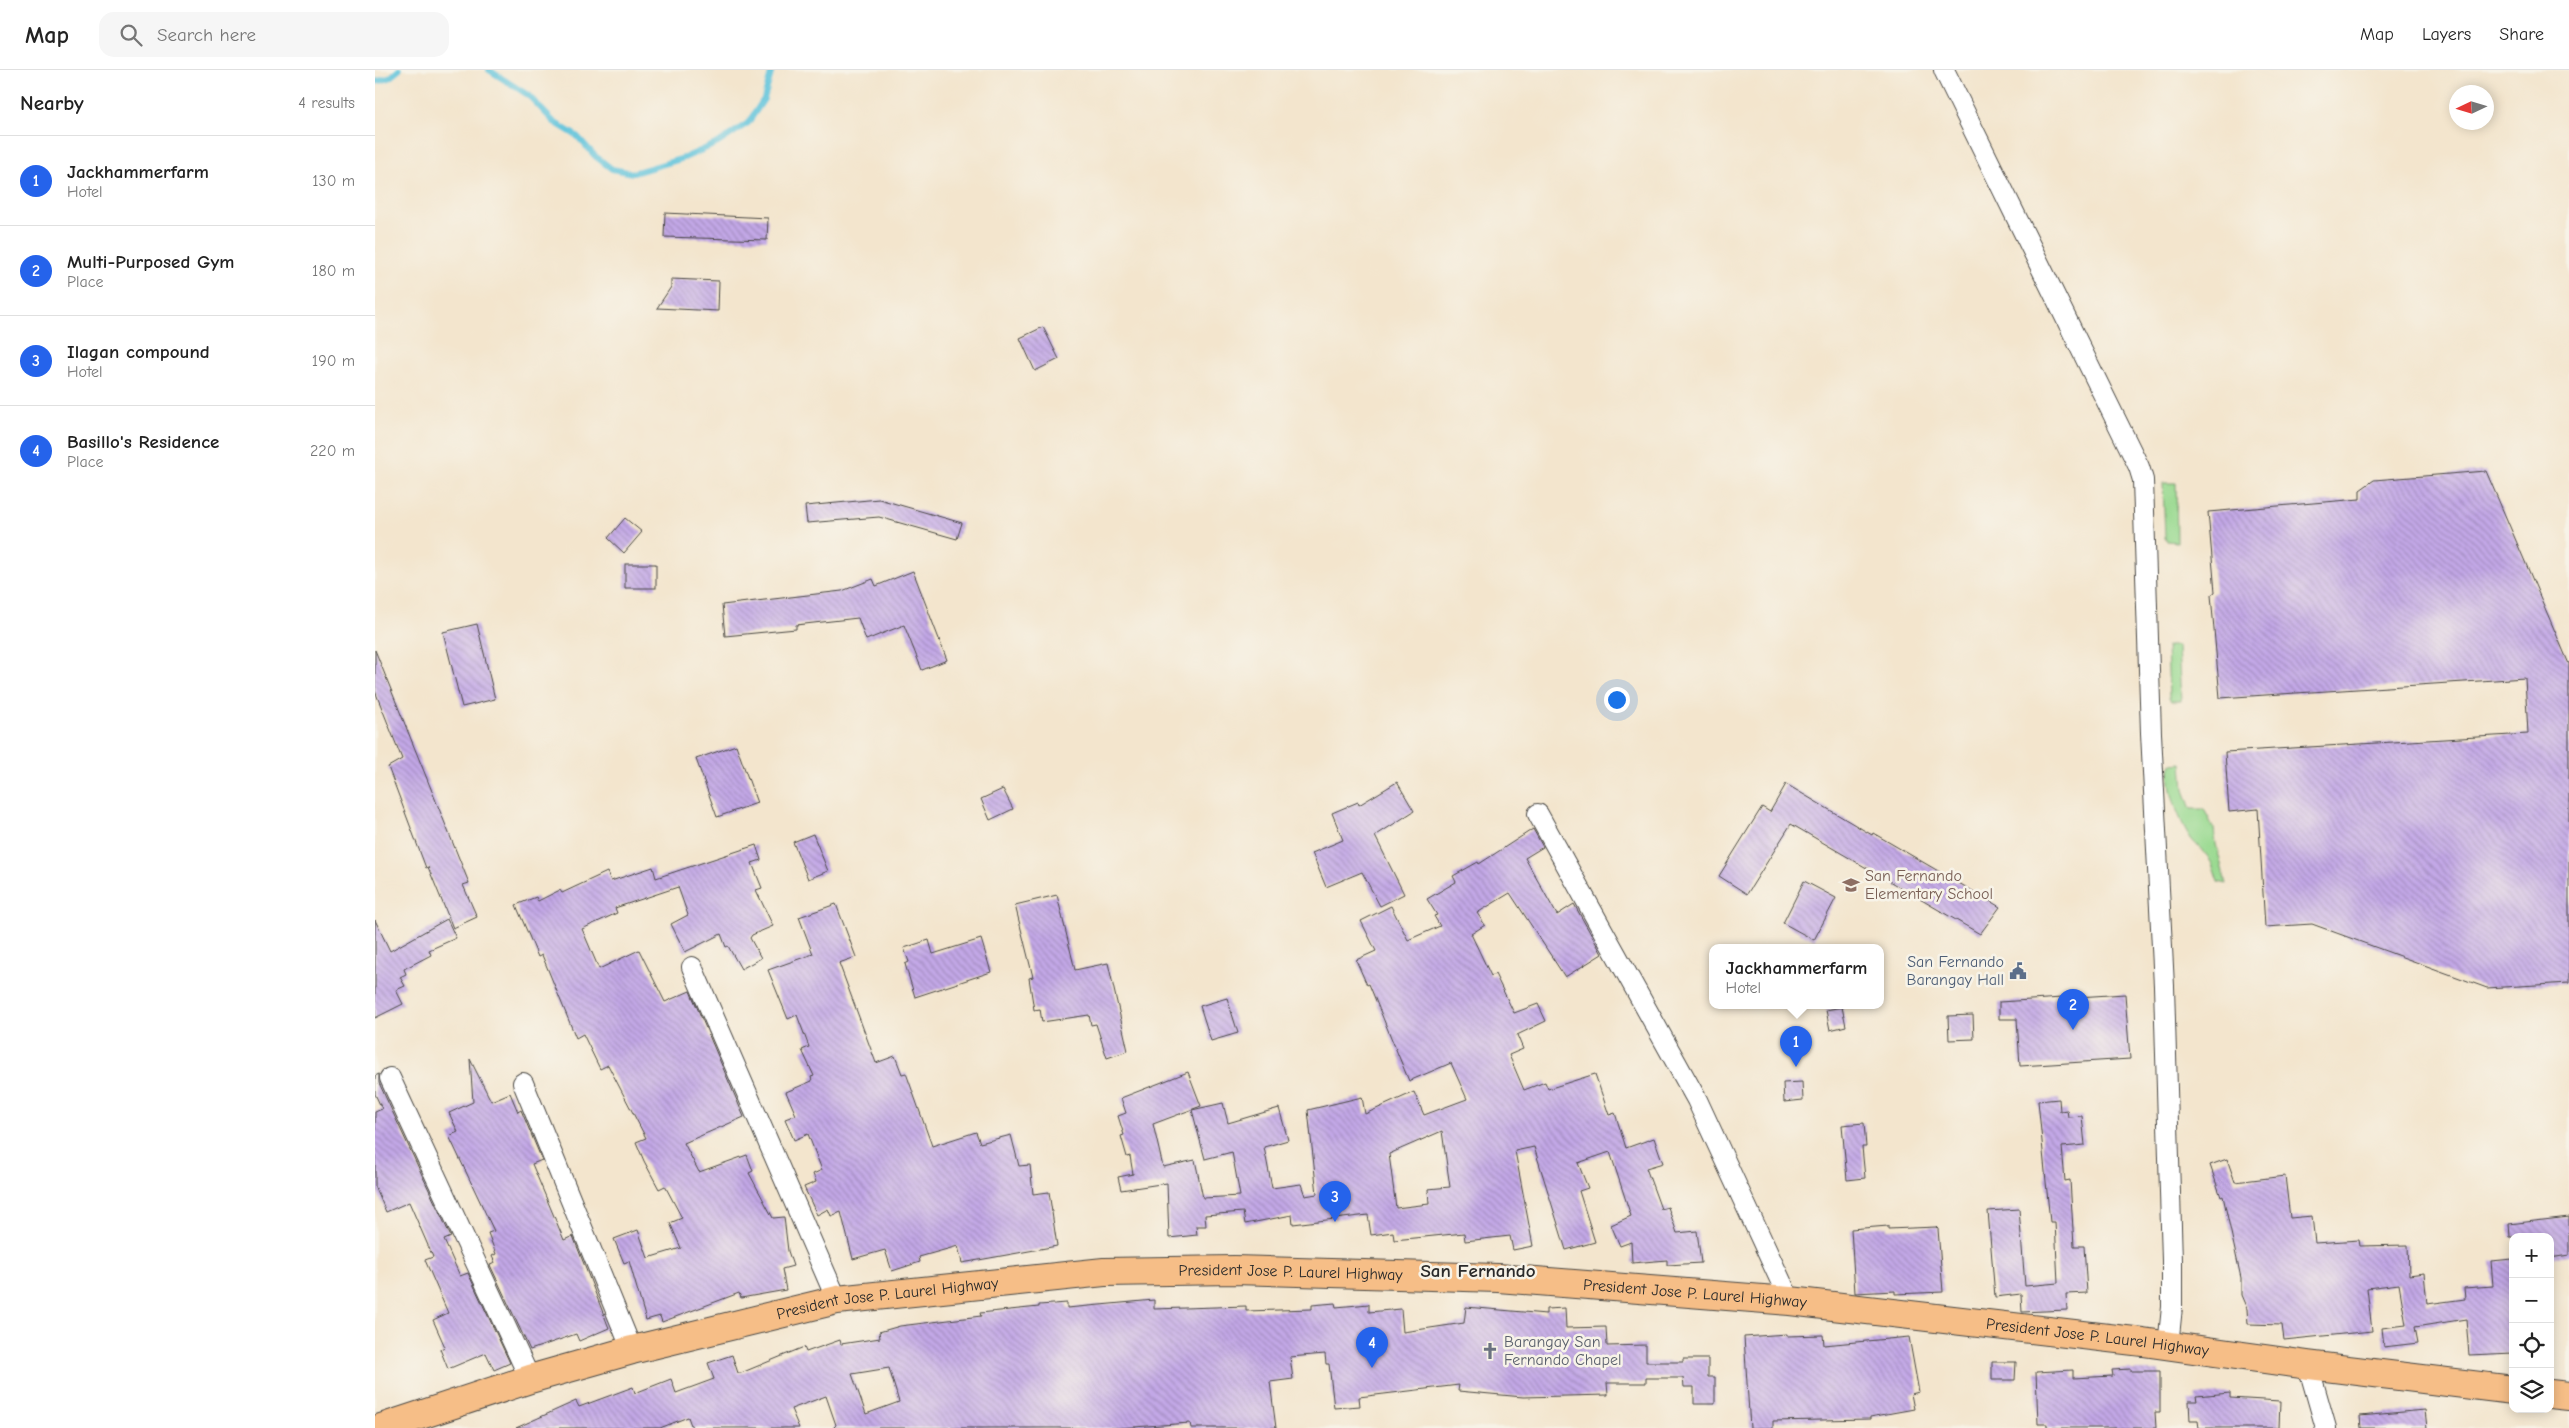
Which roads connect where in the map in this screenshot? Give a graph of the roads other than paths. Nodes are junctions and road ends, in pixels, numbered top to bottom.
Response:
1 (1943, 70) edge
2 (1538, 814) dead end
3 (692, 967) dead end
4 (390, 1078) dead end
5 (523, 1083) dead end
6 (837, 1300) junction
7 (1790, 1300) junction
8 (2169, 1346) junction
9 (633, 1350) junction
10 (2308, 1365) junction
11 (530, 1379) junction
12 (2509, 1390) edge
13 (2554, 1394) edge
14 (2569, 1396) edge
15 (381, 1428) edge
16 (2326, 1428) edge

1 - 8 street
2 - 7 street
3 - 6 street
4 - 11 street
5 - 9 street
6 - 7 highway, President Jose P. Laurel Highway
6 - 9 highway, President Jose P. Laurel Highway
7 - 8 highway, President Jose P. Laurel Highway
8 - 10 highway, President Jose P. Laurel Highway
9 - 11 highway, President Jose P. Laurel Highway
10 - 12 highway, President Jose P. Laurel Highway
10 - 16 street
11 - 15 highway, President Jose P. Laurel Highway
13 - 14 highway

